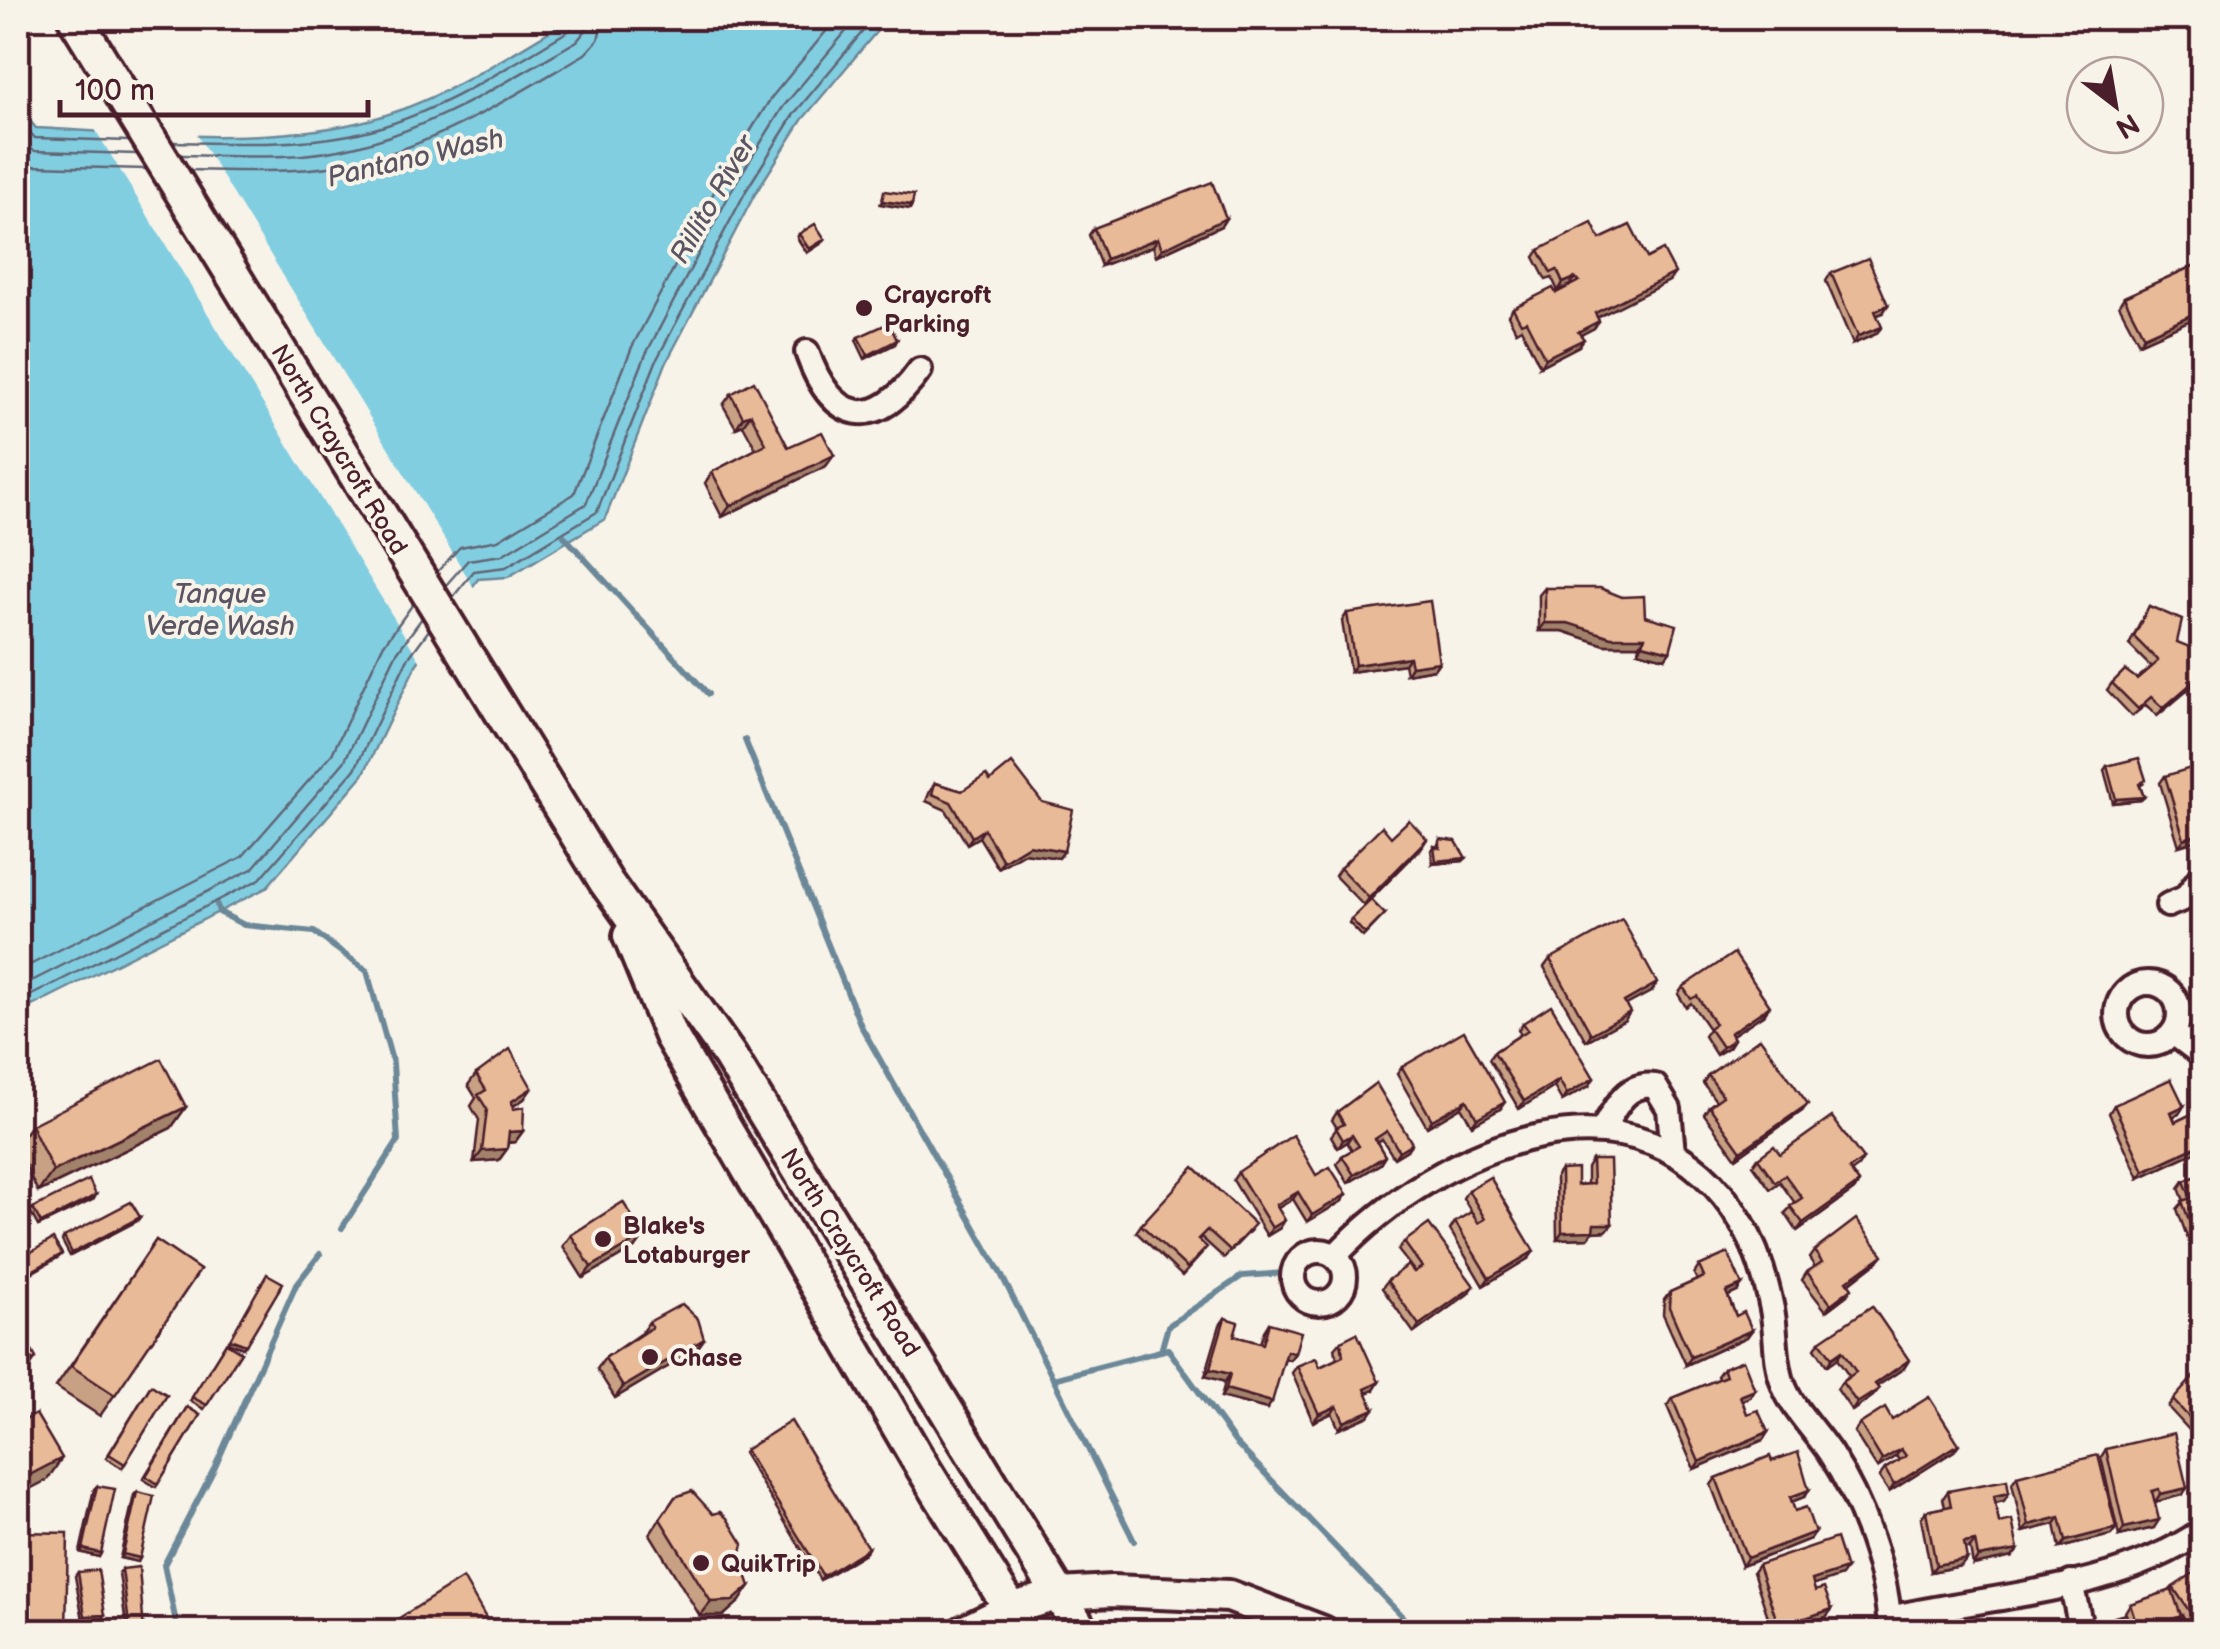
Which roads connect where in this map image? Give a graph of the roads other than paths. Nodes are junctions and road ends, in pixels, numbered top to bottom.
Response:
1 (79, 25) edge
2 (806, 352) dead end
3 (920, 370) dead end
4 (2202, 875) edge
5 (606, 882) junction
6 (2168, 905) dead end
7 (2173, 1032) dead end
8 (2202, 1055) edge
9 (1603, 1130) junction
10 (1673, 1153) junction
11 (1335, 1256) dead end
12 (2202, 1532) edge
13 (2071, 1583) junction
14 (1060, 1594) junction
15 (1018, 1620) edge
16 (1890, 1625) edge
17 (963, 1632) edge
18 (1082, 1632) edge
19 (1323, 1632) edge
20 (2082, 1632) edge

1 - 5 main road, North Craycroft Road
2 - 3 street
4 - 6 street
5 - 14 main road, North Craycroft Road
5 - 15 main road, North Craycroft Road
7 - 8 street
9 - 10 street
9 - 10 street
9 - 11 street
10 - 16 street
12 - 13 street
13 - 16 street
13 - 20 street
14 - 15 street
14 - 18 main road, North Craycroft Road
14 - 19 street
15 - 17 street

